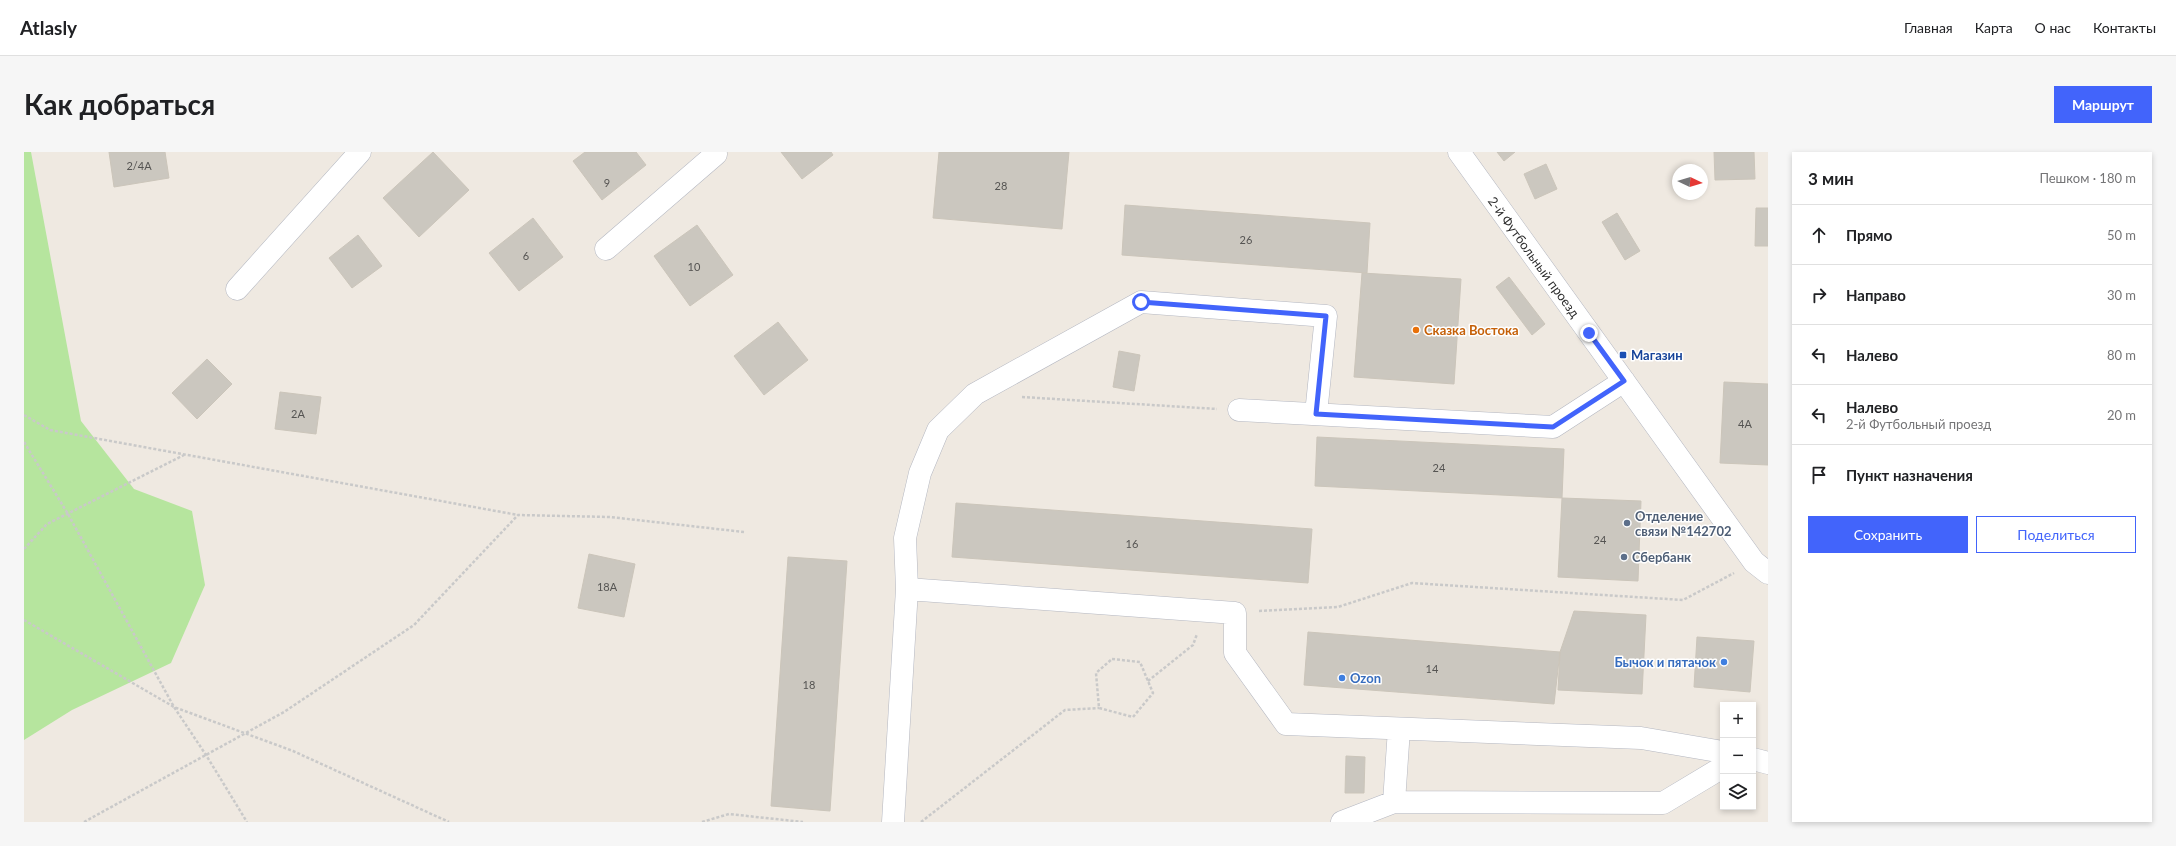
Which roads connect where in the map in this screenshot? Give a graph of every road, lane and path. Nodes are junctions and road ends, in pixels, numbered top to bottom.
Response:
1 (360, 152) edge
2 (714, 152) edge
3 (1459, 152) edge
4 (606, 249) dead end
5 (237, 289) dead end
6 (1624, 381) junction
7 (1021, 397) dead end
8 (1239, 410) joint
9 (1316, 414) junction
10 (24, 415) edge
11 (24, 442) edge
12 (185, 454) junction
13 (68, 514) junction
14 (518, 515) junction
15 (744, 532) dead end
16 (24, 549) edge
17 (1761, 568) edge
18 (907, 589) junction
19 (1207, 611) junction
20 (1235, 613) junction
21 (24, 620) edge
22 (1148, 681) junction
23 (174, 707) junction
24 (1099, 708) junction
25 (1399, 728) junction
26 (245, 733) junction
27 (1720, 751) edge
28 (206, 755) junction
29 (1756, 760) edge
30 (1768, 763) edge
31 (1720, 770) edge
32 (1394, 802) junction
33 (84, 822) edge
34 (246, 822) edge
35 (449, 822) edge
36 (702, 822) edge
37 (803, 822) edge
38 (893, 822) edge
39 (921, 822) edge
40 (1342, 822) edge

1 - 5 street
2 - 4 street
3 - 6 street, 2-й Футбольный проезд
6 - 9 street
6 - 17 street, 2-й Футбольный проезд
7 - 8 path
8 - 9 street
9 - 18 street
10 - 12 path
11 - 13 path
12 - 13 path
12 - 14 path
13 - 16 path
13 - 23 path
14 - 15 path
14 - 26 path
17 - 20 path
18 - 19 street
18 - 38 street
19 - 20 street
19 - 22 path
20 - 25 street
21 - 23 path
22 - 24 path
22 - 24 path
23 - 26 path
23 - 28 path
24 - 39 path
25 - 27 street
25 - 32 street
26 - 28 path
26 - 35 path
28 - 33 path
28 - 34 path
29 - 30 street
31 - 32 street
32 - 40 street
36 - 37 path

